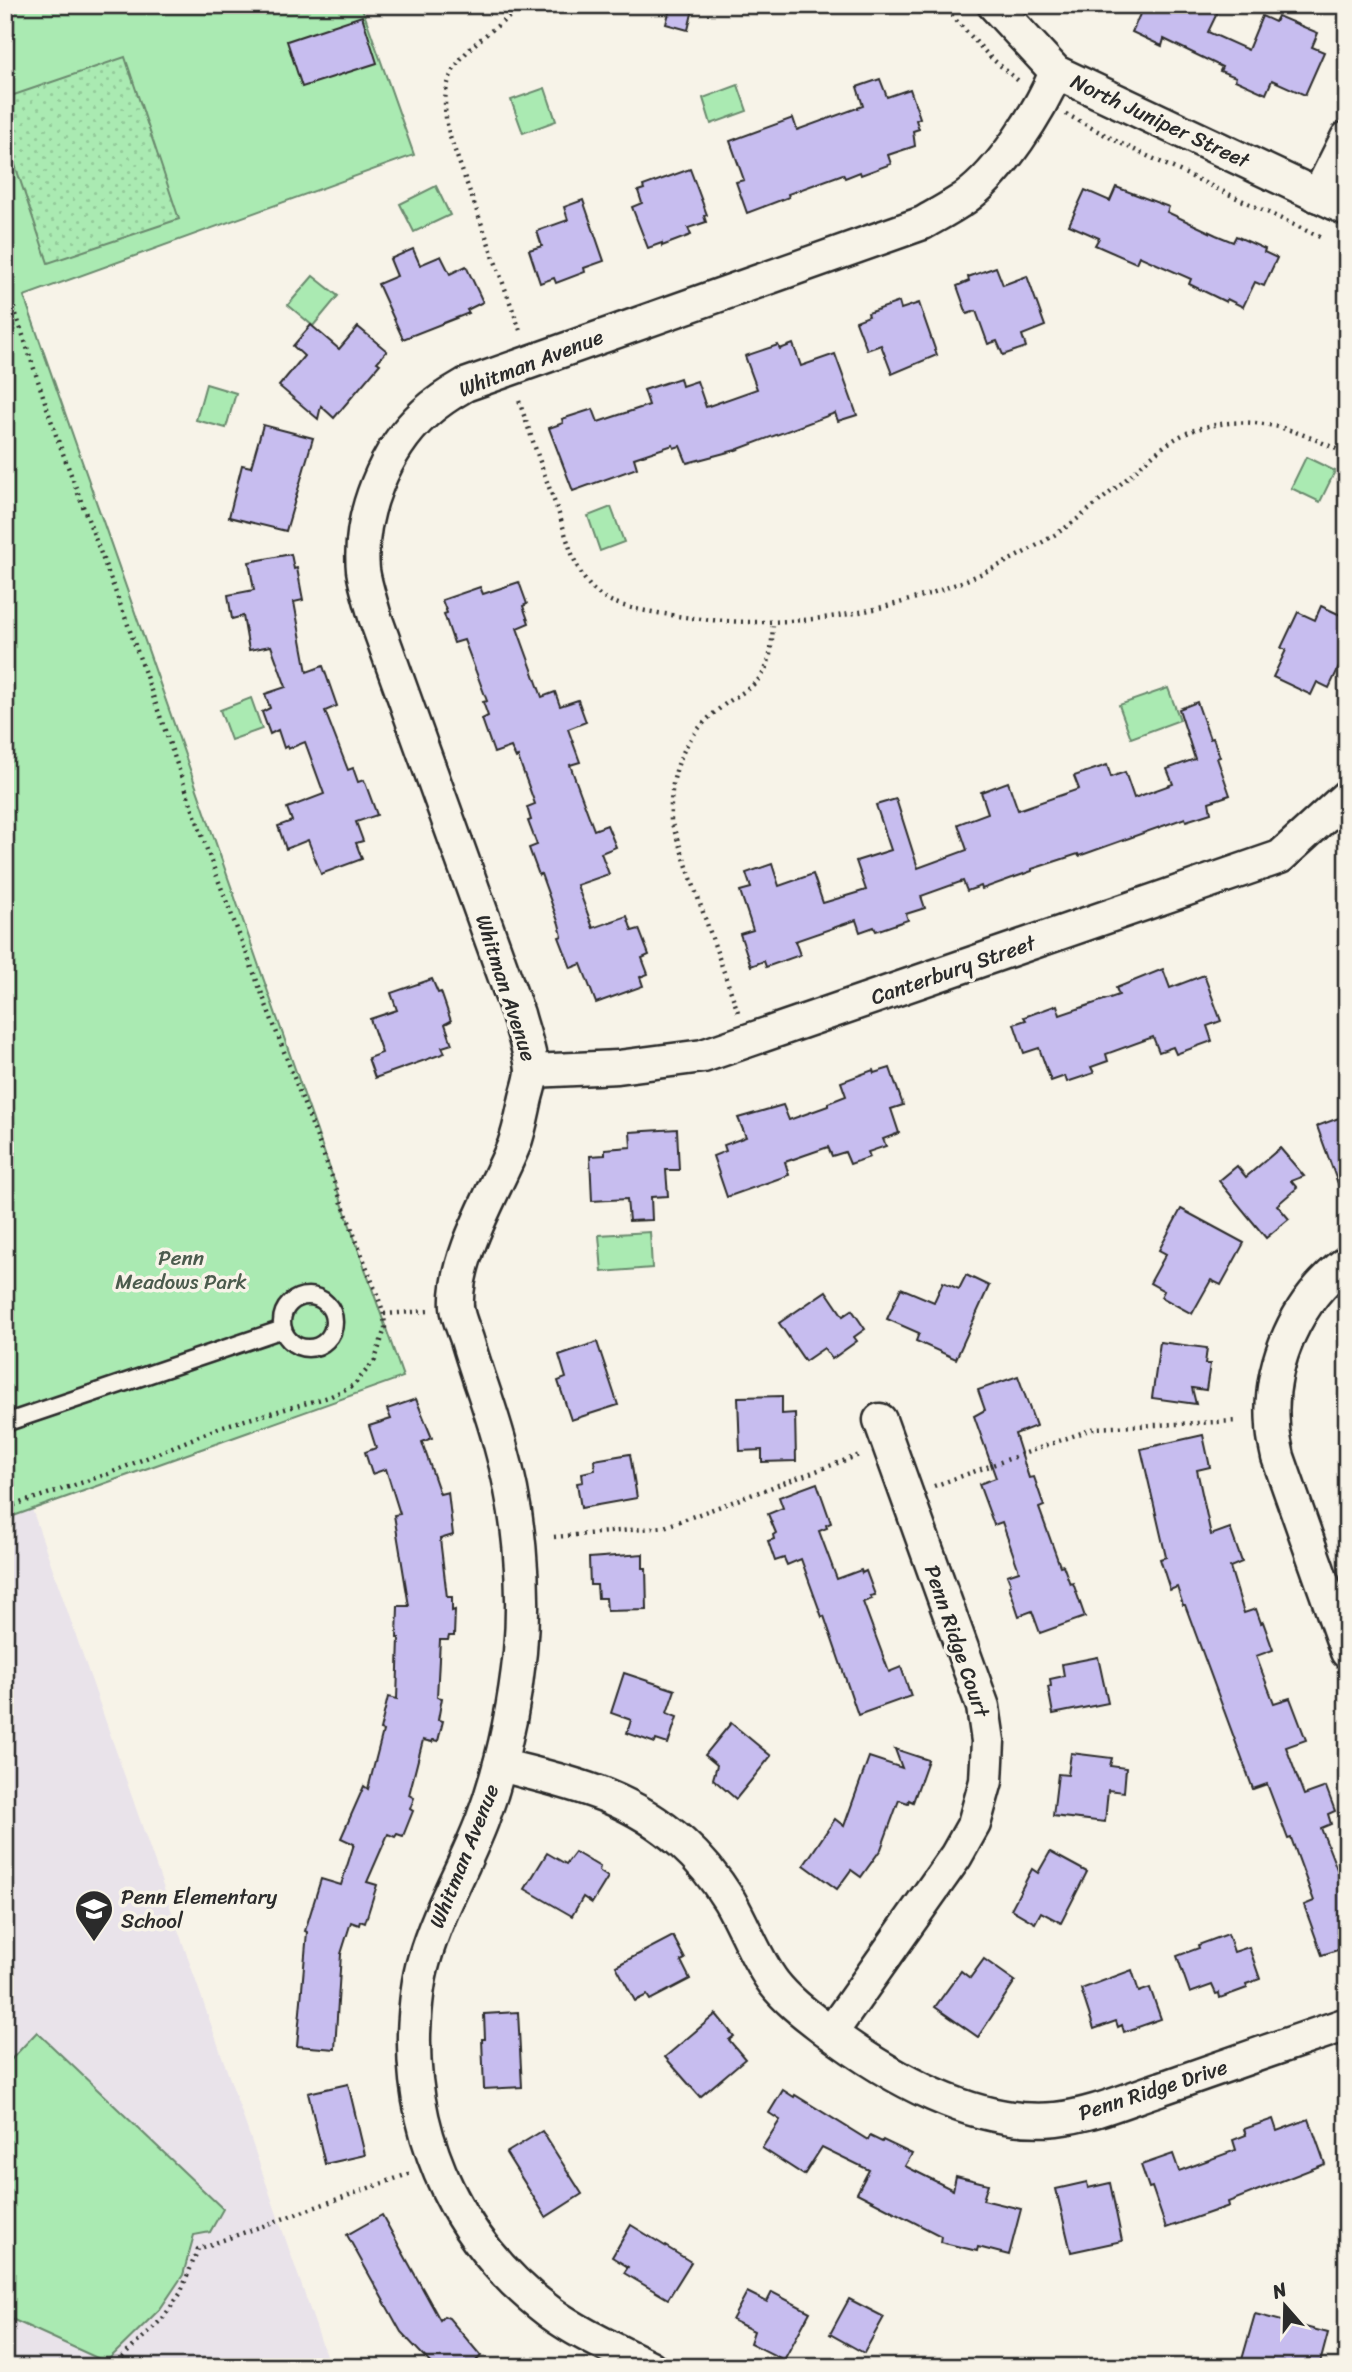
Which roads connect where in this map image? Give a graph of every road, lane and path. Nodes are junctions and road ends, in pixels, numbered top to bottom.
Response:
1 (524, 5) edge
2 (994, 5) edge
3 (1056, 72) junction
4 (1347, 138) edge
5 (1318, 196) junction
6 (1347, 209) edge
7 (5, 282) edge
8 (520, 330) dead end
9 (519, 401) dead end
10 (1347, 454) edge
11 (773, 623) junction
12 (1347, 796) edge
13 (738, 1013) dead end
14 (532, 1071) junction
15 (1347, 1262) edge
16 (432, 1311) dead end
17 (384, 1314) junction
18 (283, 1329) dead end
19 (1237, 1421) dead end
20 (5, 1423) edge
21 (884, 1432) joint
22 (906, 1494) junction
23 (5, 1508) edge
24 (554, 1537) dead end
25 (1347, 1652) edge
26 (500, 1765) junction
27 (1347, 2024) edge
28 (831, 2033) junction
29 (435, 2164) junction
30 (112, 2367) edge
31 (650, 2367) edge

1 - 8 path
2 - 3 street, North Juniper Street
3 - 5 street, North Juniper Street
3 - 14 street, Whitman Avenue
4 - 5 street
5 - 6 street, North Juniper Street
7 - 17 path
9 - 11 path
10 - 11 path
11 - 13 path
12 - 14 street, Canterbury Street
14 - 26 street, Whitman Avenue
15 - 25 street
16 - 17 path
17 - 23 path
18 - 20 lane
19 - 22 path
21 - 22 street, Penn Ridge Court
21 - 24 path
22 - 28 street, Penn Ridge Court
26 - 28 street, Penn Ridge Drive
26 - 29 street, Whitman Avenue
27 - 28 street, Penn Ridge Drive
29 - 30 path
29 - 31 street, Whitman Avenue

